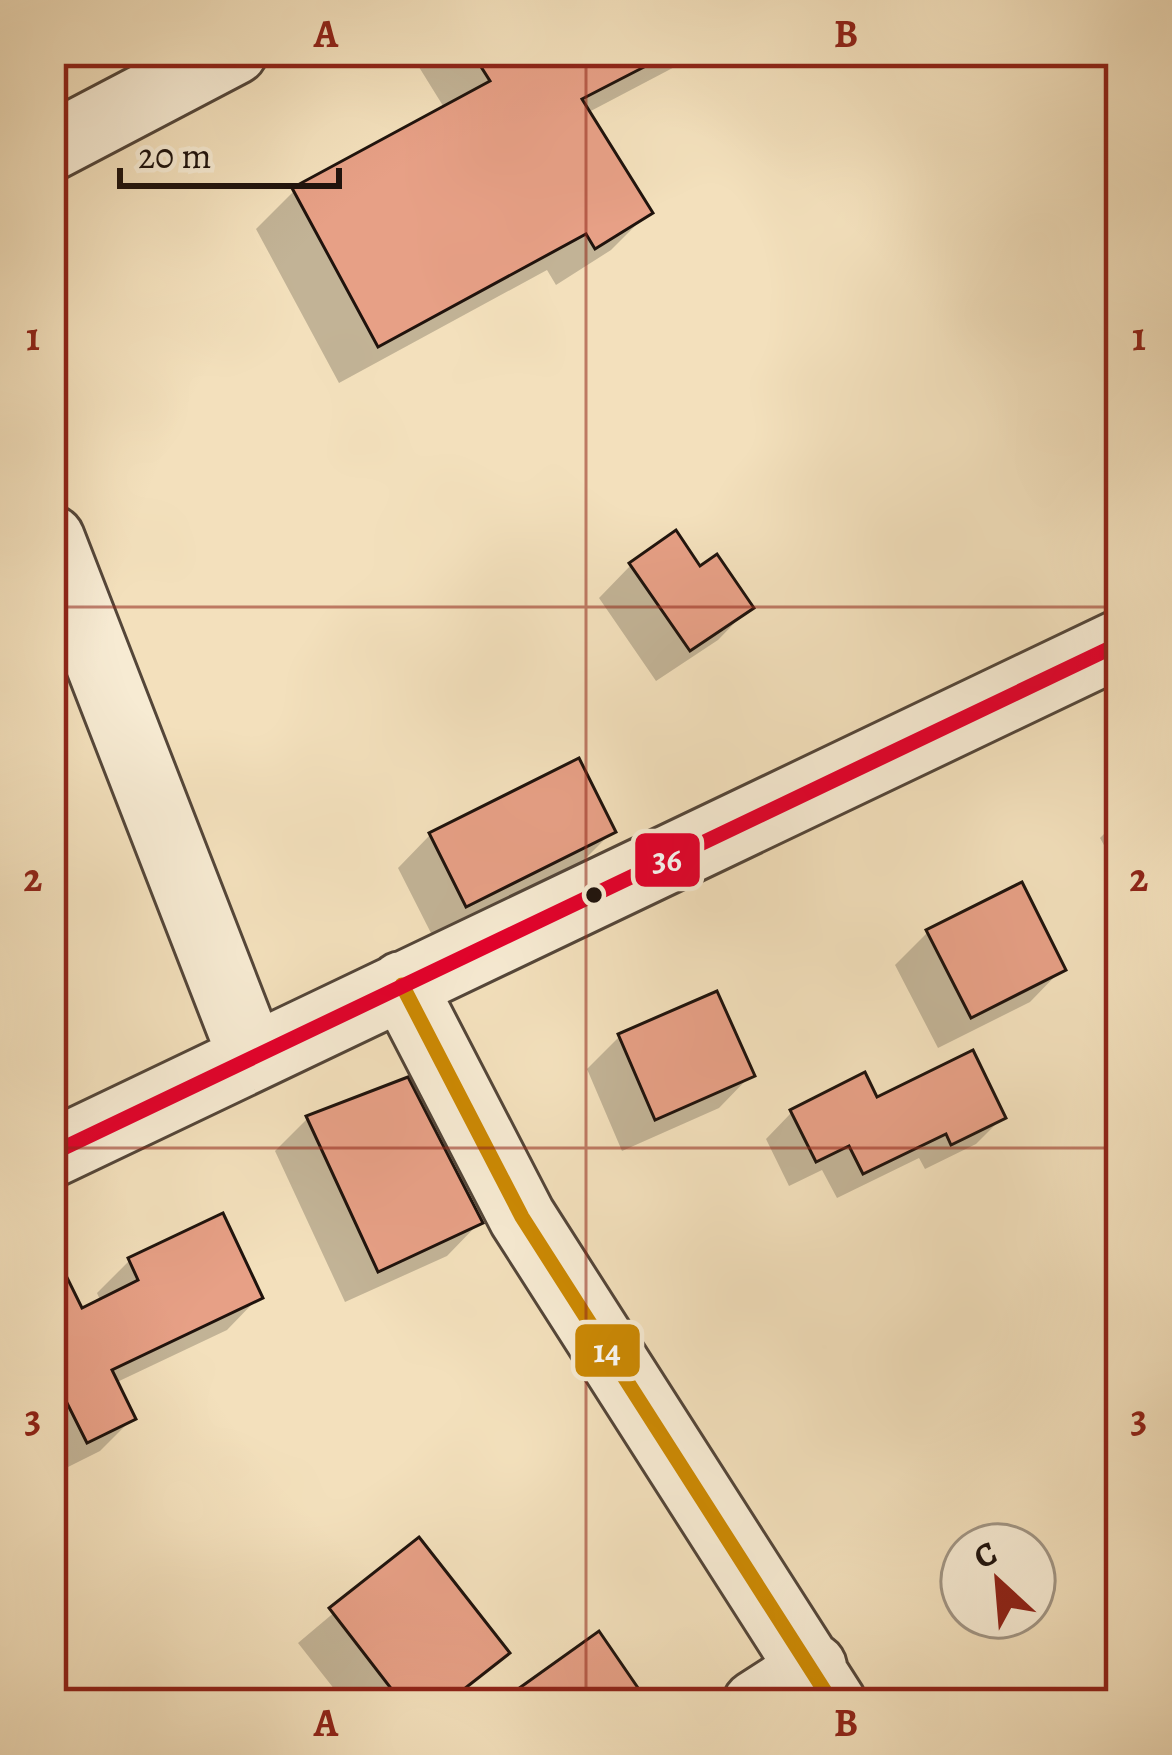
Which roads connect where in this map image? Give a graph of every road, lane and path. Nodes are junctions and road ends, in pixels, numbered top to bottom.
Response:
1 (234, 51) edge
2 (51, 147) edge
3 (51, 539) edge
4 (1121, 643) edge
5 (402, 985) junction
6 (252, 1057) junction
7 (51, 1154) edge
8 (823, 1686) edge
9 (756, 1704) edge

1 - 2 street
3 - 6 street
4 - 5 street
5 - 6 street
5 - 8 street
6 - 7 street
8 - 9 street

